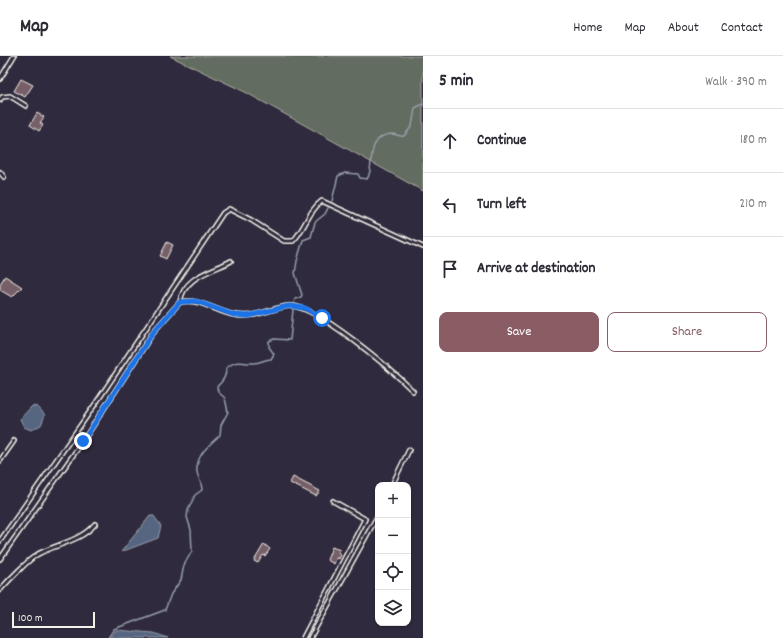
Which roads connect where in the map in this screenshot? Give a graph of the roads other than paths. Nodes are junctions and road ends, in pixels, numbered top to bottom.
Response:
1 (14, 56) edge
2 (0, 79) edge
3 (0, 100) edge
4 (26, 106) dead end
5 (0, 172) edge
6 (4, 177) dead end
7 (423, 247) edge
8 (231, 262) dead end
9 (180, 302) junction
10 (413, 391) dead end
11 (14, 441) dead end
12 (409, 450) dead end
13 (0, 461) edge
14 (393, 482) edge
15 (333, 501) dead end
16 (376, 518) edge
17 (95, 524) dead end
18 (0, 541) edge
19 (0, 559) edge
20 (0, 590) edge
21 (303, 638) edge
22 (310, 638) edge

1 - 2 lane
3 - 4 lane
5 - 6 lane
7 - 18 lane
8 - 9 lane
9 - 10 lane
9 - 19 lane
11 - 13 lane
12 - 14 lane
15 - 21 lane
16 - 22 lane
17 - 20 lane

